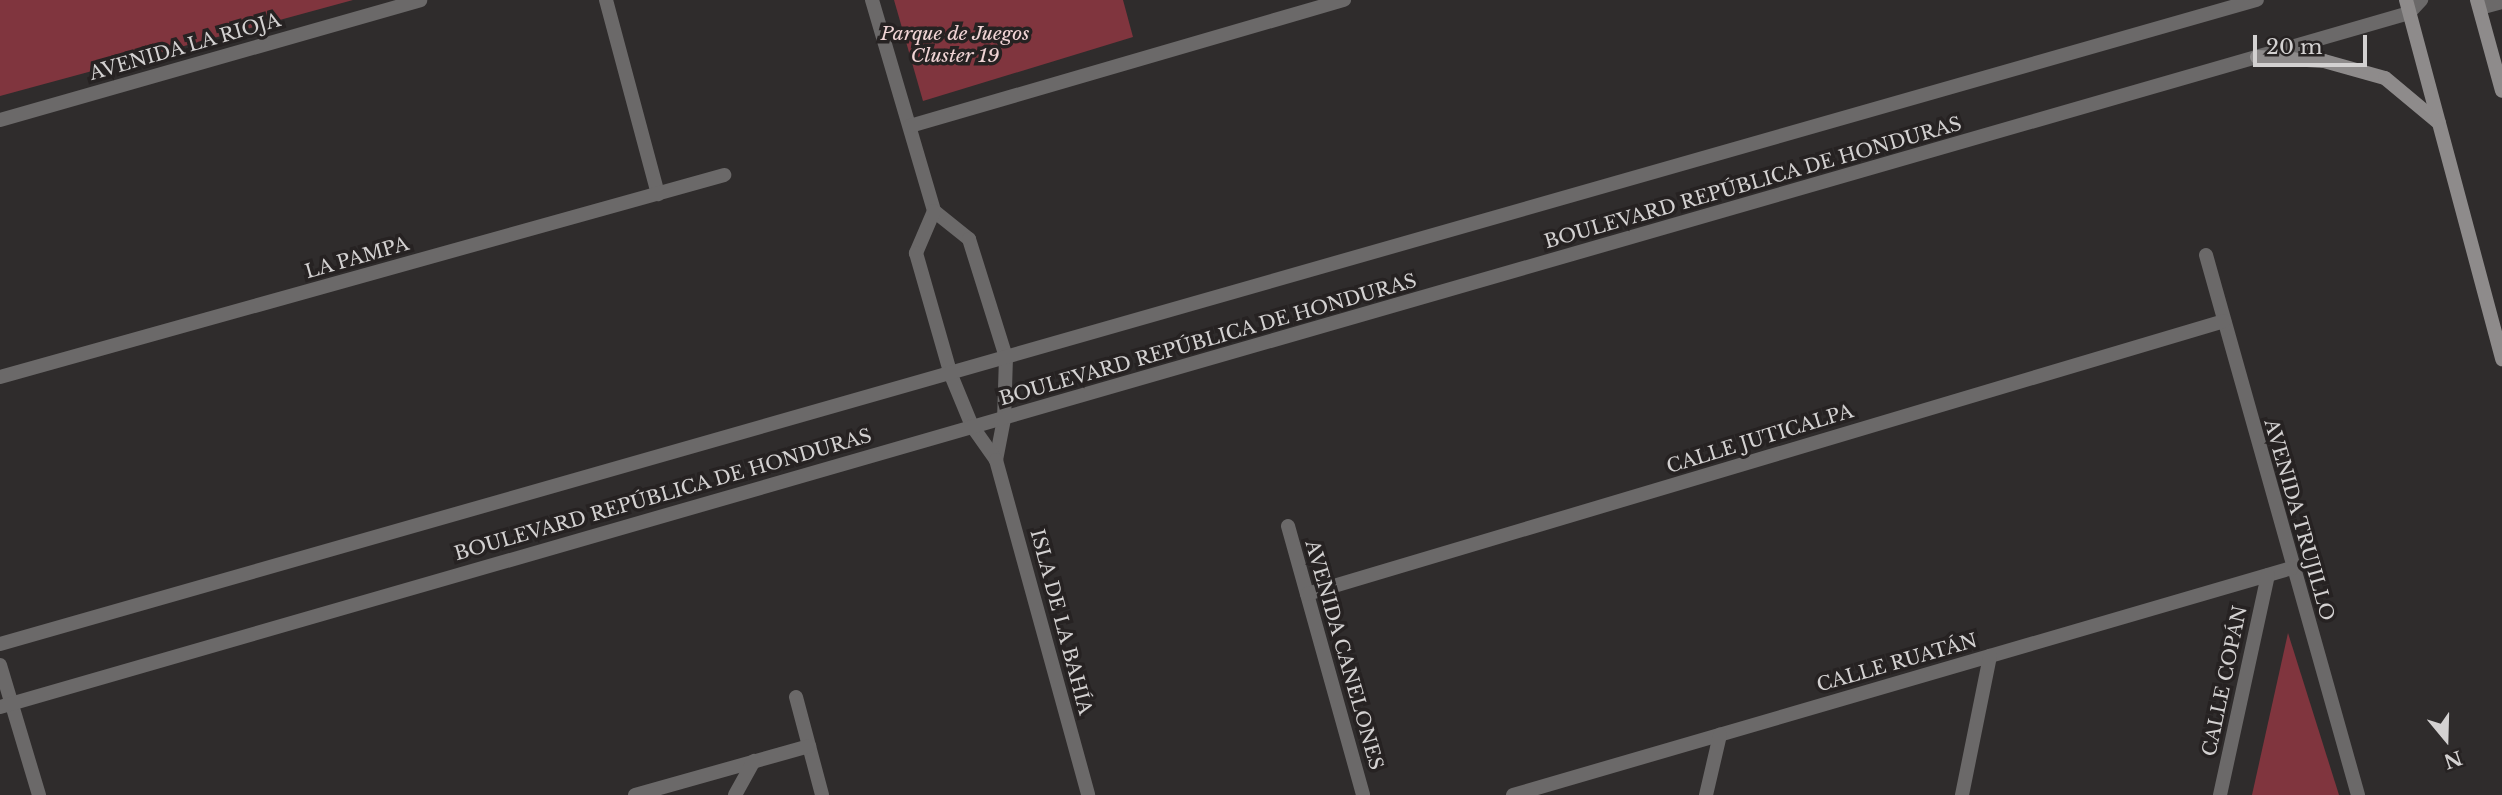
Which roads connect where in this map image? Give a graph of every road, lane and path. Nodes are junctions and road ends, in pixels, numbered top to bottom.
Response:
1 (420, 0) edge
2 (606, 0) edge
3 (872, 0) edge
4 (1344, 0) edge
5 (2257, 0) edge
6 (2421, 0) edge
7 (2502, 2) edge
8 (2478, 4) edge
9 (2408, 6) edge
10 (2257, 57) junction
11 (2502, 91) edge
12 (0, 120) edge
13 (2439, 123) junction
14 (910, 126) junction
15 (724, 175) dead end
16 (658, 194) junction
17 (934, 211) junction
18 (2206, 255) dead end
19 (2224, 321) junction
20 (1006, 357) junction
21 (2502, 359) edge
22 (951, 375) junction
23 (0, 377) edge
24 (1004, 419) junction
25 (972, 426) junction
26 (996, 460) junction
27 (1288, 526) dead end
28 (2292, 568) junction
29 (2268, 575) junction
30 (1307, 594) junction
31 (0, 644) edge
32 (1990, 656) junction
33 (0, 666) edge
34 (796, 697) dead end
35 (6, 705) edge
36 (1720, 734) junction
37 (808, 746) junction
38 (754, 761) junction
39 (39, 795) edge
40 (635, 795) edge
41 (735, 795) edge
42 (822, 795) edge
43 (1088, 795) edge
44 (1363, 795) edge
45 (1513, 795) edge
46 (1706, 795) edge
47 (1962, 795) edge
48 (2220, 795) edge
49 (2358, 795) edge

1 - 12 street, AVENIDA LA RIOJA
2 - 16 street
3 - 14 street
4 - 14 street
5 - 20 street, BOULEVARD REPÚBLICA DE HONDURAS
6 - 9 street
7 - 8 street
8 - 11 main road
9 - 10 street, BOULEVARD REPÚBLICA DE HONDURAS
9 - 13 main road
10 - 13 main road
10 - 24 street, BOULEVARD REPÚBLICA DE HONDURAS
13 - 21 main road
14 - 17 street
15 - 16 street, LA PAMPA
16 - 23 street, LA PAMPA
17 - 20 street, ISLA DE LA BAHÍA
17 - 22 street, ISLA DE LA BAHÍA
18 - 19 street, AVENIDA TRUJILLO
19 - 28 street, AVENIDA TRUJILLO
19 - 30 street, CALLE JUTICALPA
20 - 22 street, BOULEVARD REPÚBLICA DE HONDURAS
20 - 24 street, ISLA DE LA BAHÍA
22 - 25 street, ISLA DE LA BAHÍA
22 - 31 street, BOULEVARD REPÚBLICA DE HONDURAS
24 - 25 street, BOULEVARD REPÚBLICA DE HONDURAS
24 - 26 street, ISLA DE LA BAHÍA
25 - 26 street, ISLA DE LA BAHÍA
25 - 35 street, BOULEVARD REPÚBLICA DE HONDURAS
26 - 43 street, ISLA DE LA BAHÍA
27 - 30 street, AVENIDA CANELONES
28 - 29 street, CALLE RUATÁN
28 - 49 street, AVENIDA TRUJILLO
29 - 32 street, CALLE RUATÁN
29 - 48 street, CALLE COPÁN
30 - 44 street, AVENIDA CANELONES
32 - 36 street, CALLE RUATÁN
32 - 47 street
33 - 35 street
34 - 37 street
35 - 39 street
36 - 45 street, CALLE RUATÁN
36 - 46 street
37 - 38 street
37 - 42 street
38 - 40 street
38 - 41 street

